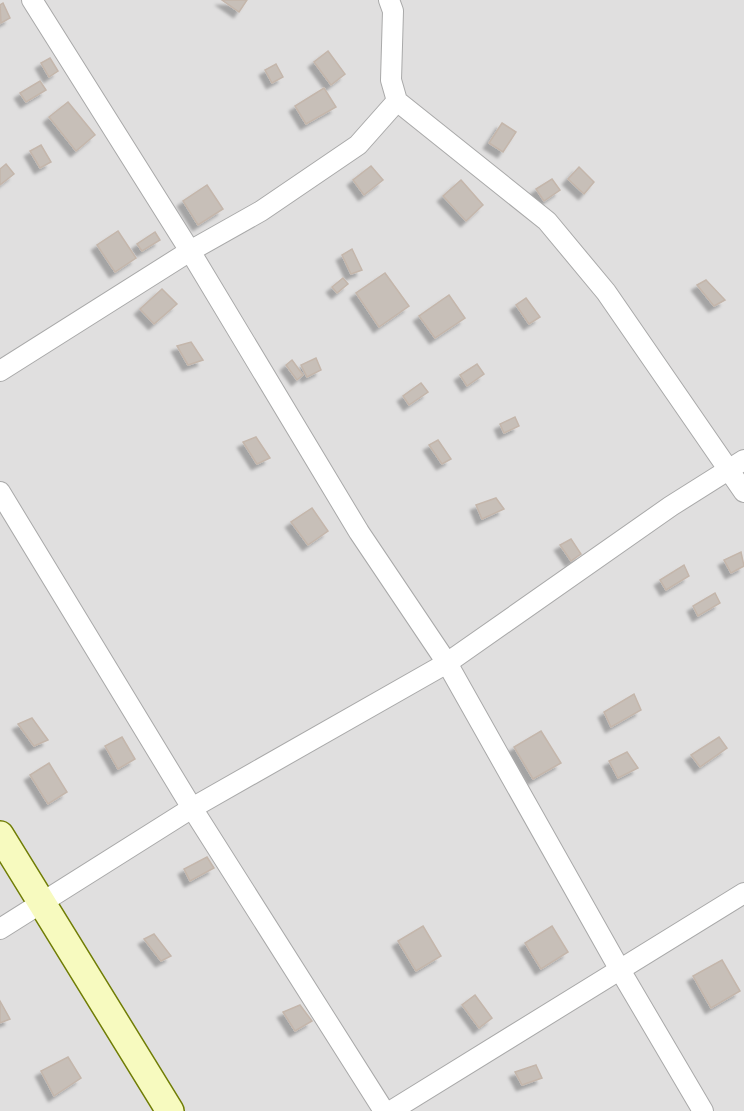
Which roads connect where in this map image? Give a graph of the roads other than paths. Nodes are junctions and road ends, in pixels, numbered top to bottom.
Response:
1 (32, 0) edge
2 (388, 0) edge
3 (397, 102) junction
4 (190, 251) junction
5 (0, 371) edge
6 (737, 465) edge
7 (0, 492) edge
8 (744, 492) edge
9 (447, 663) junction
10 (192, 808) junction
11 (0, 835) edge
12 (744, 893) edge
13 (41, 901) junction
14 (0, 929) edge
15 (620, 970) junction
16 (170, 1111) edge
17 (384, 1111) edge
18 (391, 1111) edge
19 (703, 1111) edge

1 - 4 street
2 - 3 street
3 - 4 street
3 - 6 street
4 - 5 street
4 - 9 street
6 - 8 street
6 - 9 street
7 - 10 street
9 - 10 street
9 - 15 street
10 - 13 street
10 - 17 street
11 - 13 street
12 - 15 street
13 - 14 street
13 - 16 street
15 - 18 street
15 - 19 street

